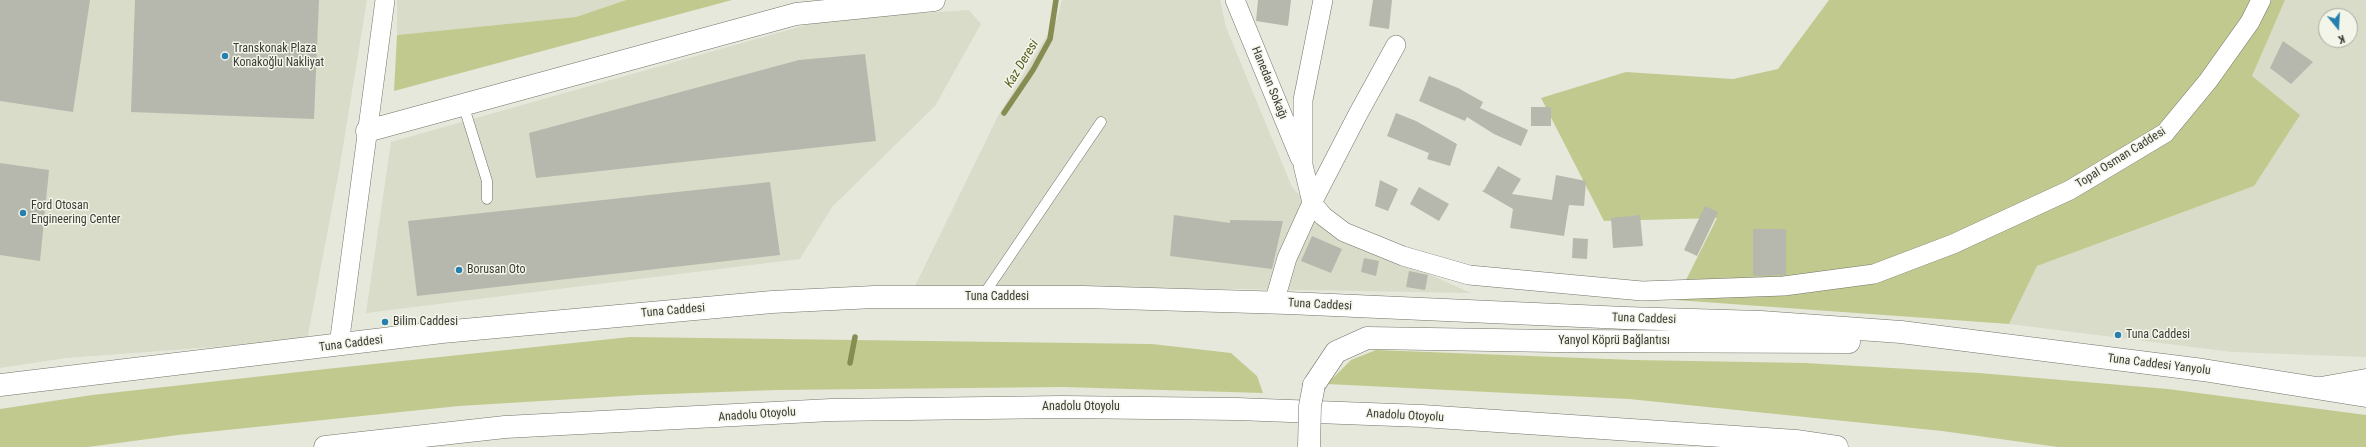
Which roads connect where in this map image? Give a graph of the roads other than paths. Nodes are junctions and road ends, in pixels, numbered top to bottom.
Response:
1 (385, 0) edge
2 (934, 0) edge
3 (1235, 0) edge
4 (1323, 0) edge
5 (2261, 0) edge
6 (1396, 45) dead end
7 (463, 104) junction
8 (1101, 122) dead end
9 (367, 131) junction
10 (1303, 165) junction
11 (487, 200) dead end
12 (1312, 203) junction
13 (982, 297) junction
14 (1274, 303) junction
15 (1996, 344) junction
16 (339, 345) junction
17 (2366, 380) edge
18 (0, 385) edge
19 (2321, 388) junction
20 (2366, 396) edge
21 (325, 447) edge
22 (1309, 447) edge
23 (1837, 447) edge

1 - 9 street
2 - 7 main road
3 - 10 street, Hanedan Sokağı
4 - 10 street
5 - 12 street, Topal Osman Caddesi
6 - 12 street
7 - 9 main road
7 - 11 lane
8 - 13 lane
9 - 16 street
10 - 12 street
12 - 14 street
13 - 14 main road, Tuna Caddesi
13 - 16 main road, Tuna Caddesi
14 - 15 main road, Tuna Caddesi
15 - 19 main road, Tuna Caddesi Yanyolu
15 - 22 main road, Yanyol Köprü Bağlantısı, bridge
16 - 18 main road, Tuna Caddesi
17 - 19 main road
19 - 20 main road, Tuna Caddesi Yanyolu
21 - 23 main road, Anadolu Otoyolu

